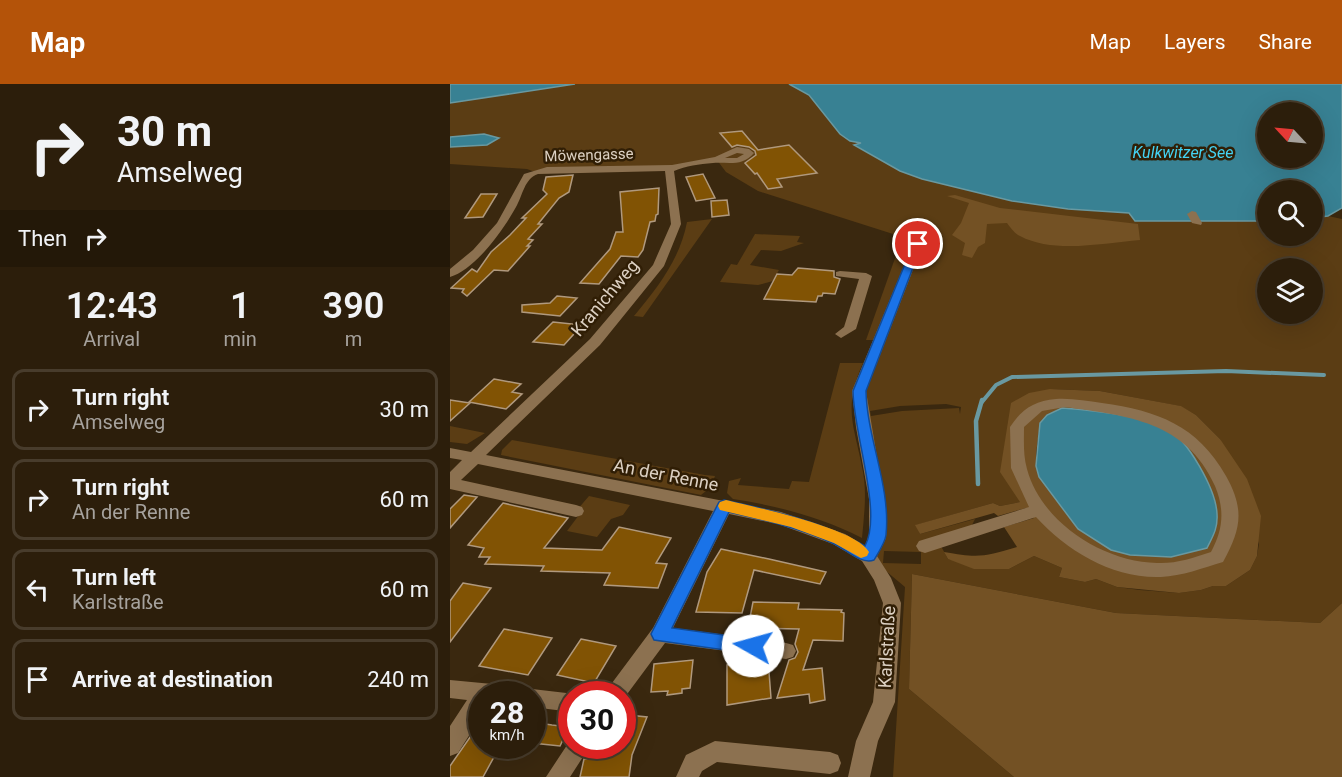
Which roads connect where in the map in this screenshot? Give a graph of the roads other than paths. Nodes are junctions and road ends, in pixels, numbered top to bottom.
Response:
1 (717, 160) dead end
2 (672, 168) junction
3 (918, 244) dead end
4 (450, 274) edge
5 (840, 274) dead end
6 (841, 334) dead end
7 (450, 453) edge
8 (473, 458) junction
9 (450, 482) edge
10 (724, 506) junction
11 (1041, 509) junction
12 (576, 511) dead end
13 (924, 546) dead end
14 (868, 556) junction
15 (660, 634) junction
16 (786, 651) dead end
17 (626, 681) edge
18 (450, 688) edge
19 (468, 691) edge
20 (468, 721) edge
21 (450, 746) edge
22 (570, 759) edge
23 (830, 763) dead end
24 (557, 777) edge
25 (687, 777) edge
26 (859, 777) edge

1 - 2 street
2 - 4 street, Möwengasse
2 - 8 street, Kranichweg
3 - 14 street
5 - 6 street
7 - 8 street, An der Renne
8 - 9 street, Kranichweg
8 - 10 street, An der Renne
9 - 12 street
10 - 14 street, An der Renne
10 - 15 street
11 - 11 street
11 - 13 street
14 - 26 street, Karlstraße
15 - 16 street
15 - 17 street
18 - 19 street
20 - 21 street
22 - 24 street
23 - 25 street

